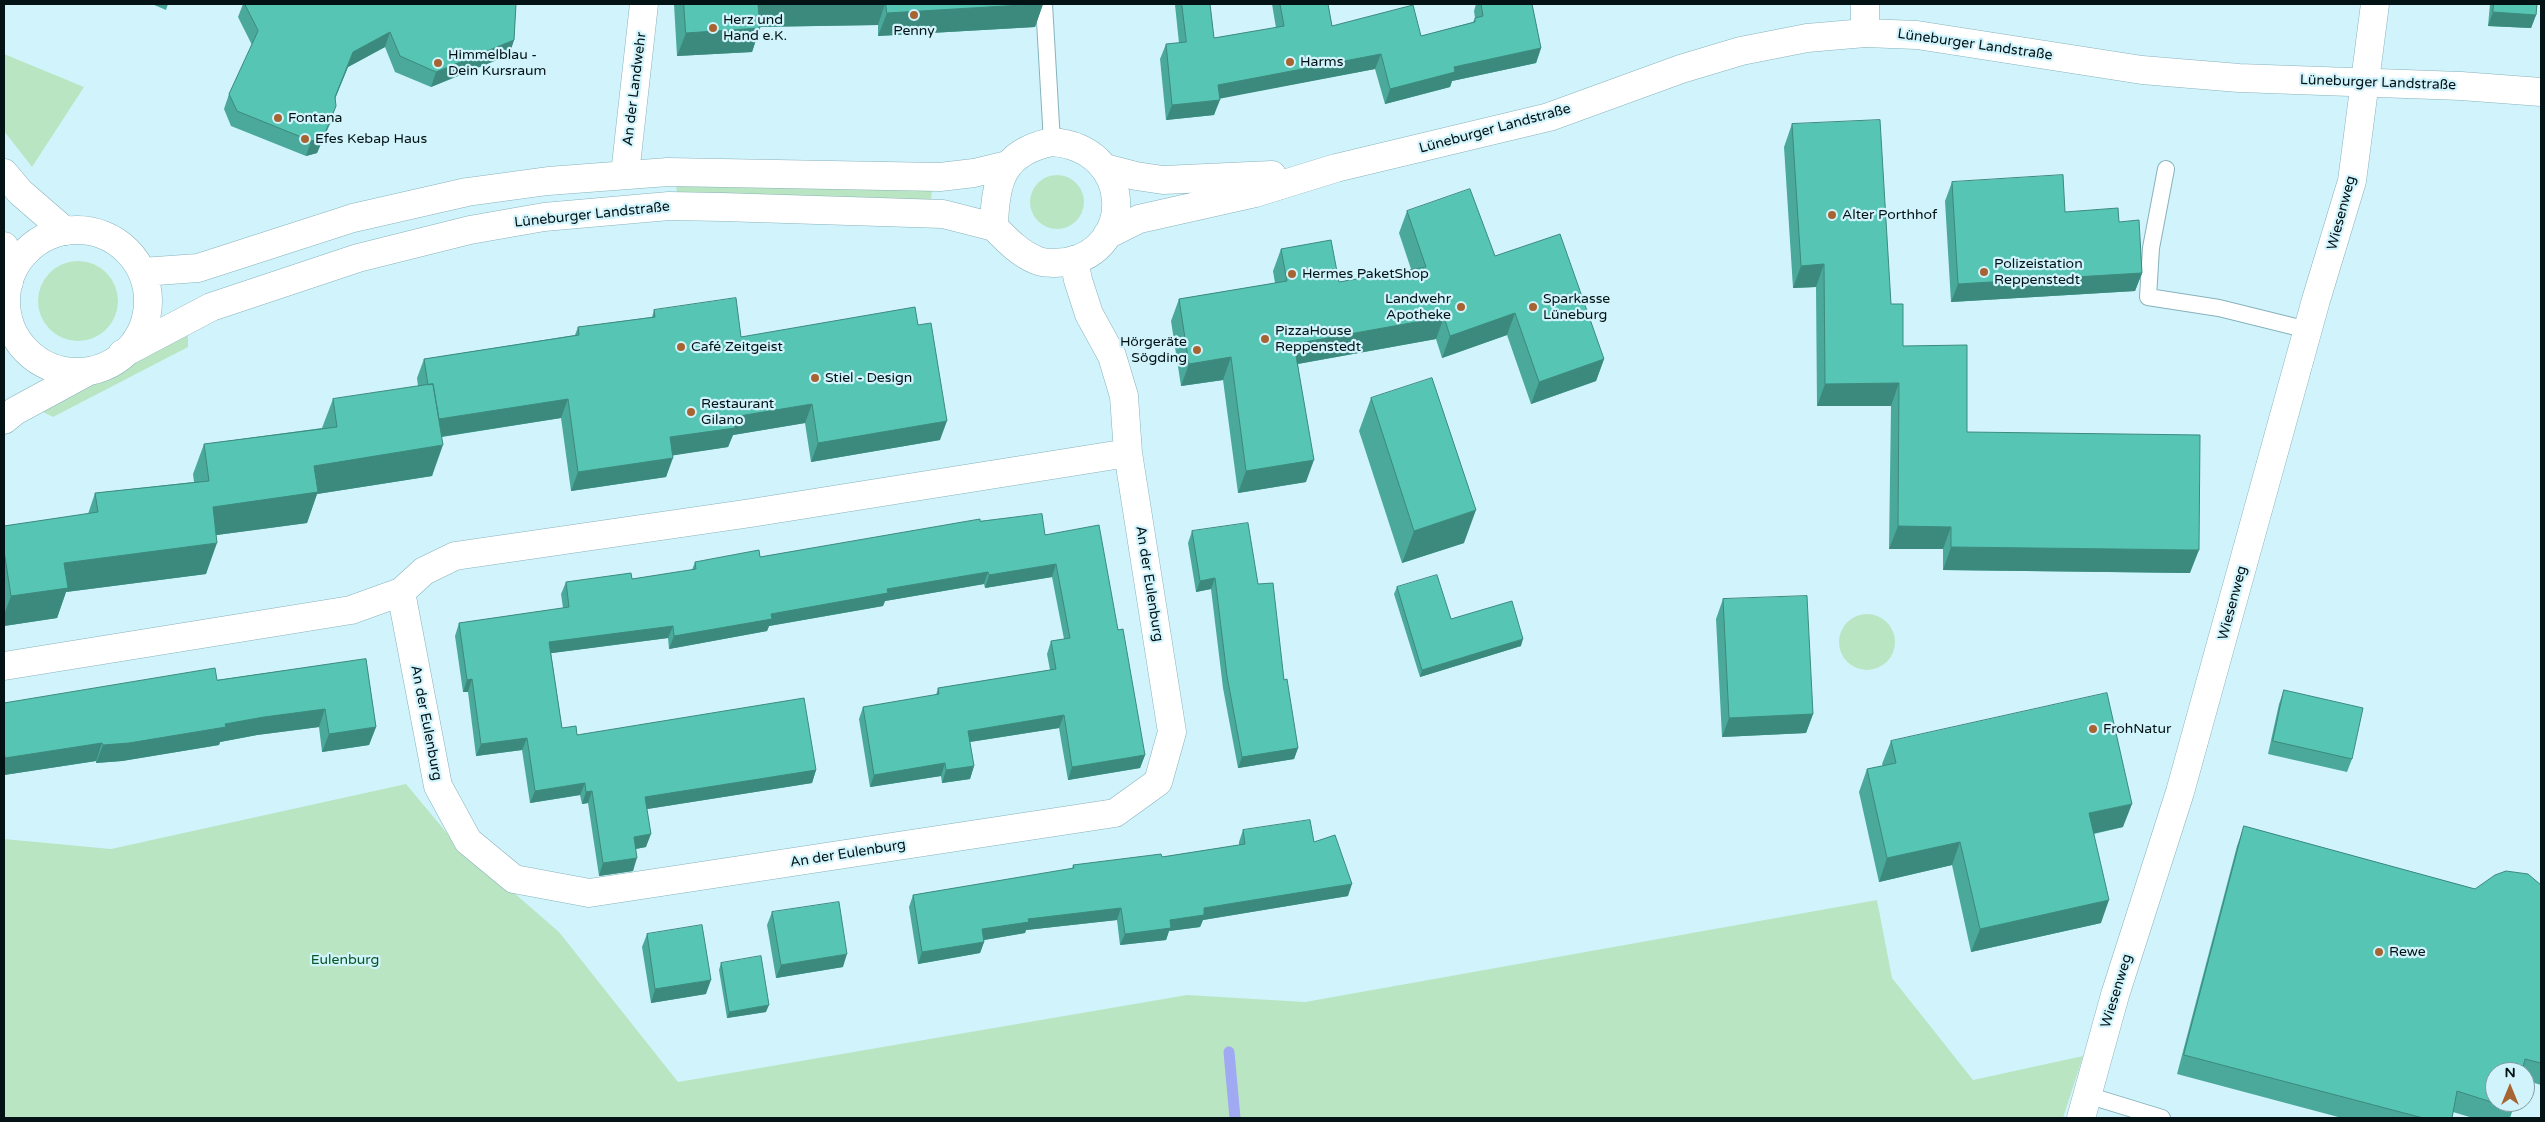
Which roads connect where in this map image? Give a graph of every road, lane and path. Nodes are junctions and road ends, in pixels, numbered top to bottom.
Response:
1 (644, 4) edge
2 (1044, 4) edge
3 (1865, 4) edge
4 (2375, 4) edge
5 (1864, 33) junction
6 (2366, 84) junction
7 (2541, 92) edge
8 (1052, 142) junction
9 (1007, 165) junction
10 (1105, 168) junction
11 (1336, 168) junction
12 (2166, 169) dead end
13 (4, 173) edge
14 (625, 174) junction
15 (994, 227) junction
16 (65, 231) junction
17 (1107, 235) junction
18 (4, 246) edge
19 (1074, 260) junction
20 (142, 272) junction
21 (9, 282) junction
22 (2308, 330) junction
23 (8, 342) edge
24 (122, 354) junction
25 (87, 372) junction
26 (4, 420) edge
27 (1128, 452) junction
28 (401, 592) junction
29 (4, 666) edge
30 (2084, 1106) edge
31 (2162, 1118) edge

1 - 14 main road, An der Landwehr
2 - 8 lane
3 - 5 main road
4 - 6 main road, Wiesenweg
5 - 6 main road, Lüneburger Landstraße
5 - 11 main road, Lüneburger Landstraße
6 - 7 main road, Lüneburger Landstraße
6 - 22 main road, Wiesenweg
8 - 9 main road
8 - 10 main road
9 - 14 main road
9 - 15 main road
10 - 11 main road, Lüneburger Landstraße
10 - 17 main road
11 - 17 main road, Lüneburger Landstraße
12 - 22 lane
13 - 16 main road
14 - 20 main road
15 - 19 main road
15 - 24 main road, Lüneburger Landstraße
16 - 20 main road
16 - 21 main road
17 - 19 main road
18 - 21 main road
19 - 27 main road, An der Eulenburg
20 - 24 main road
21 - 23 main road
22 - 30 main road, Wiesenweg
23 - 25 main road
24 - 25 main road
25 - 26 main road
27 - 28 main road
27 - 28 main road, An der Eulenburg
28 - 29 main road
30 - 31 lane

